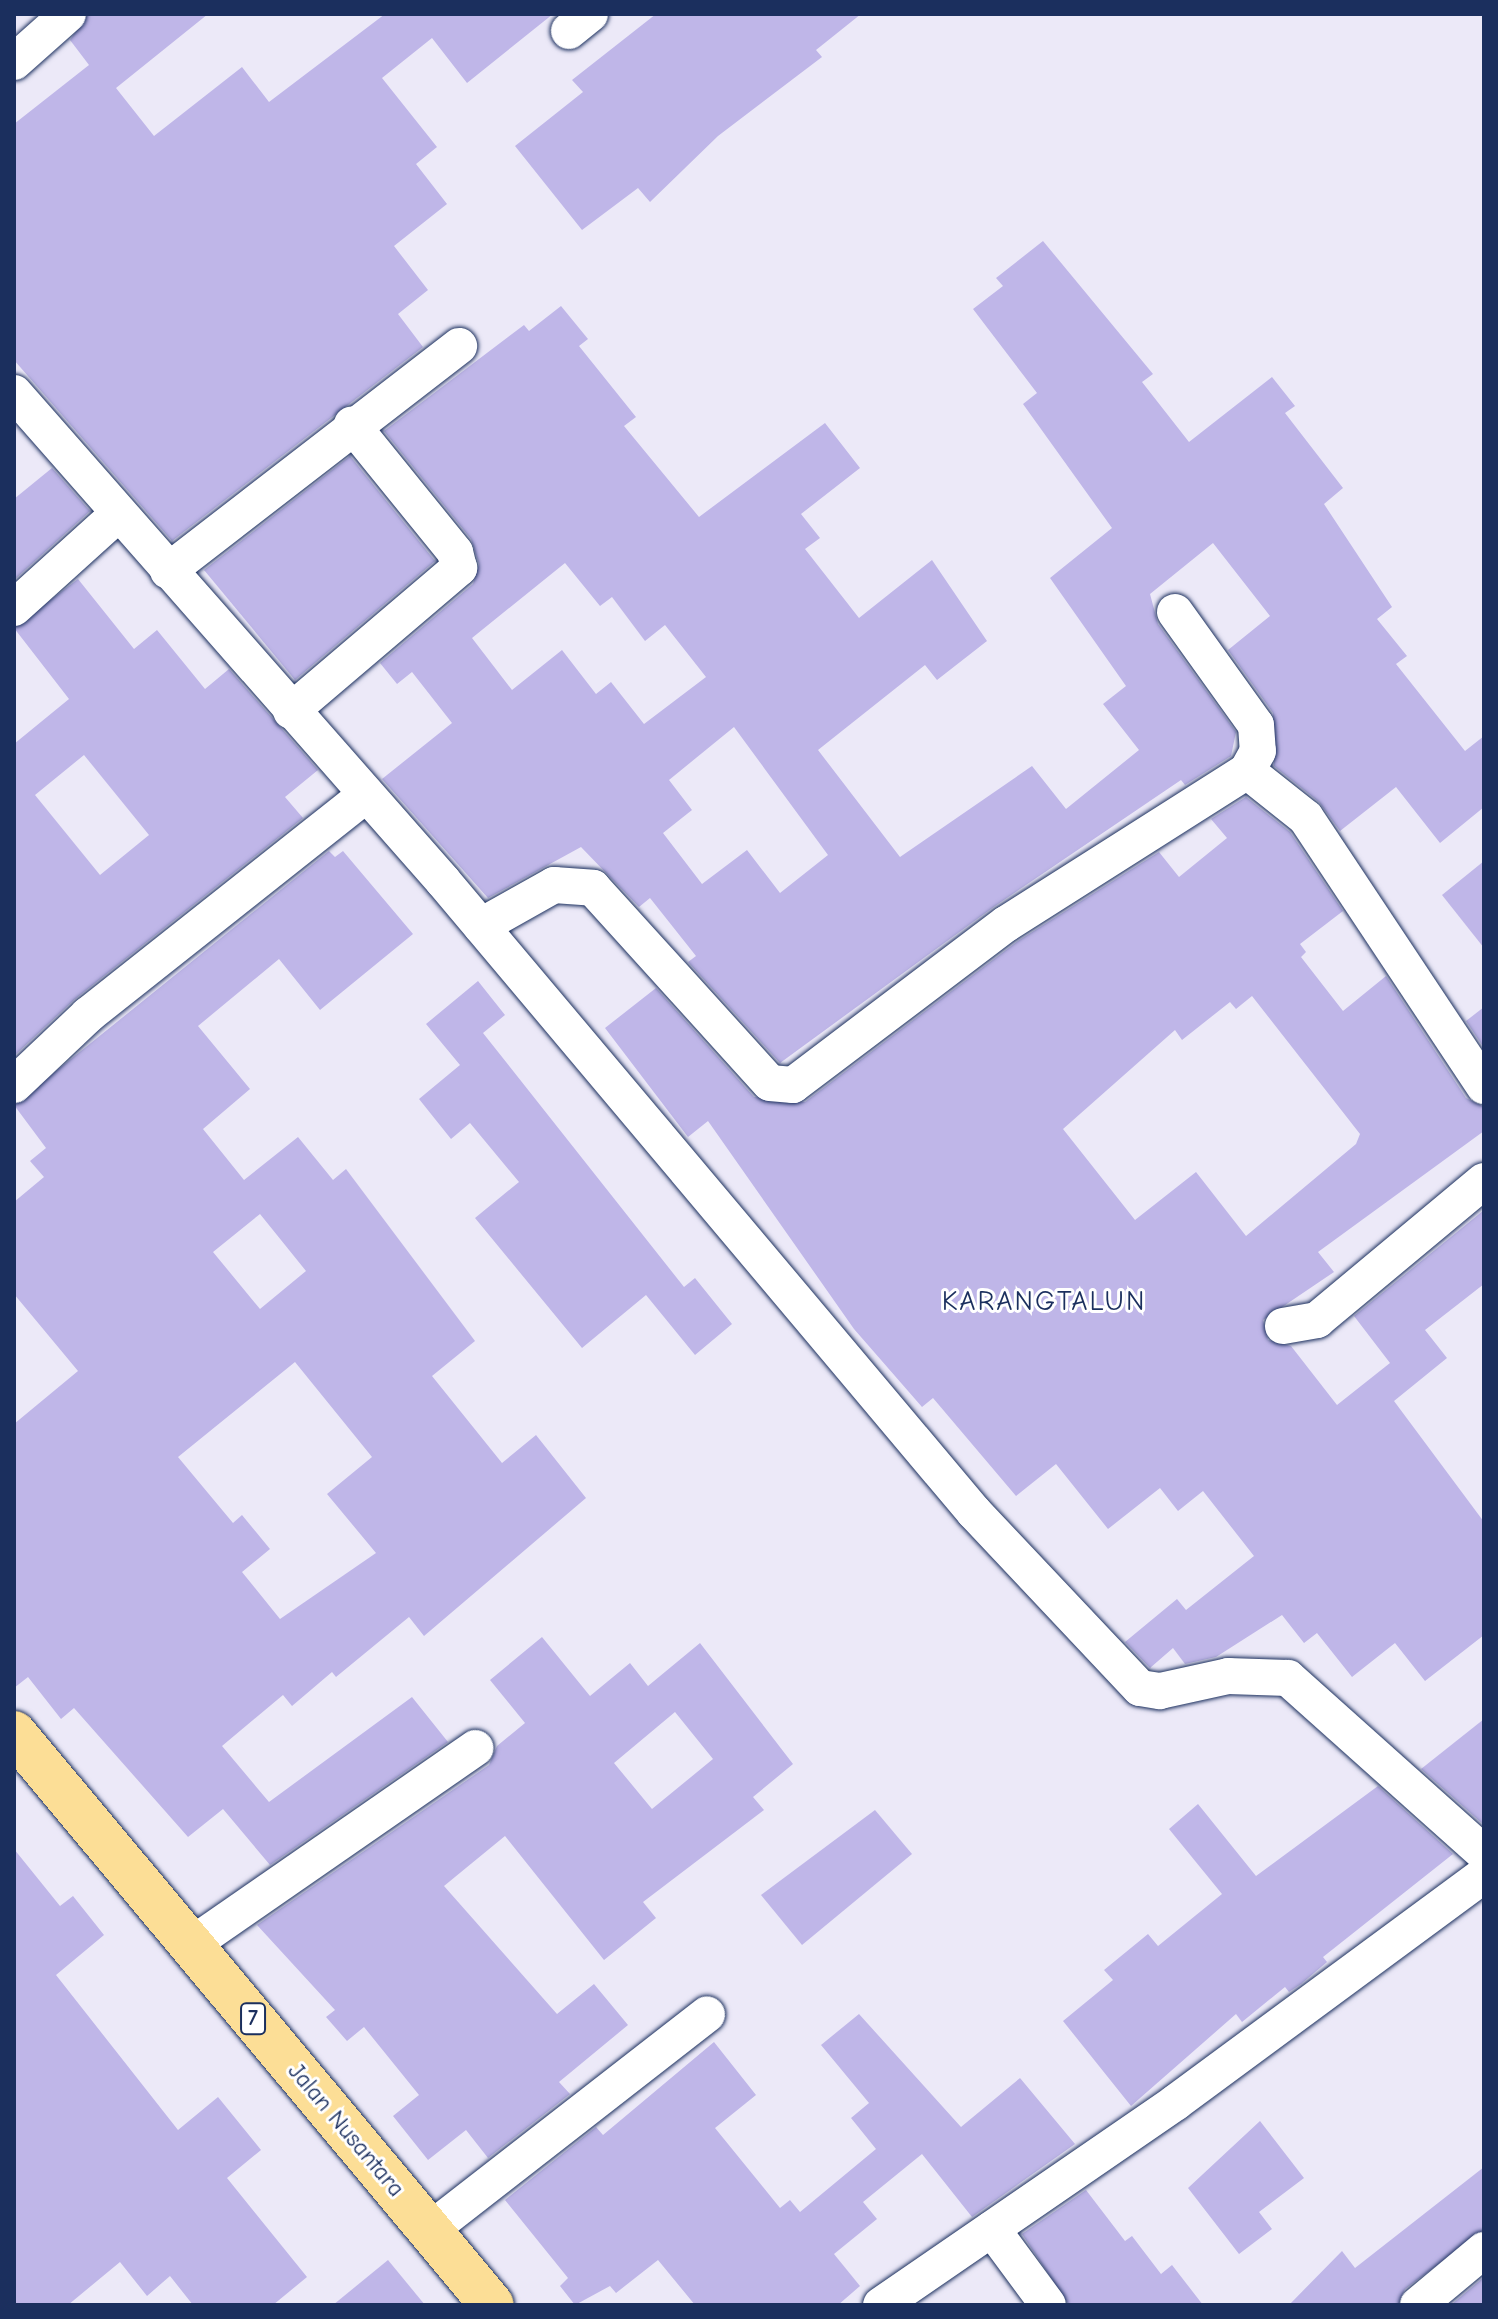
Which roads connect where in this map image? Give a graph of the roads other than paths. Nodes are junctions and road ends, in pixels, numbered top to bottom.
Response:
1 (68, 14) edge
2 (14, 62) edge
3 (459, 346) dead end
4 (14, 393) edge
5 (352, 425) junction
6 (118, 514) junction
7 (168, 571) junction
8 (14, 608) edge
9 (1175, 612) dead end
10 (291, 711) junction
11 (1247, 771) junction
12 (366, 795) junction
13 (481, 926) junction
14 (14, 1085) edge
15 (1484, 1086) edge
16 (1484, 1181) edge
17 (1283, 1326) dead end
18 (14, 1733) edge
19 (476, 1748) dead end
20 (1484, 1853) edge
21 (1484, 1875) edge
22 (191, 1945) junction
23 (707, 2014) dead end
24 (992, 2229) junction
25 (430, 2230) junction
26 (1484, 2250) edge
27 (492, 2305) edge
28 (881, 2305) edge
29 (1048, 2305) edge
30 (1418, 2305) edge

1 - 2 street
3 - 5 street
4 - 6 street
5 - 7 street
5 - 10 street
6 - 7 street
6 - 8 street
7 - 10 street
9 - 11 street
10 - 12 street
11 - 13 street
11 - 15 street
12 - 13 street
12 - 14 street
13 - 20 street
16 - 17 street
18 - 22 highway, Jalan Nusantara / 7
19 - 22 street
21 - 24 street
22 - 25 highway, Jalan Nusantara / 7
23 - 25 street
24 - 28 street
24 - 29 street
25 - 27 highway, Jalan Nusantara / 7
26 - 30 street

